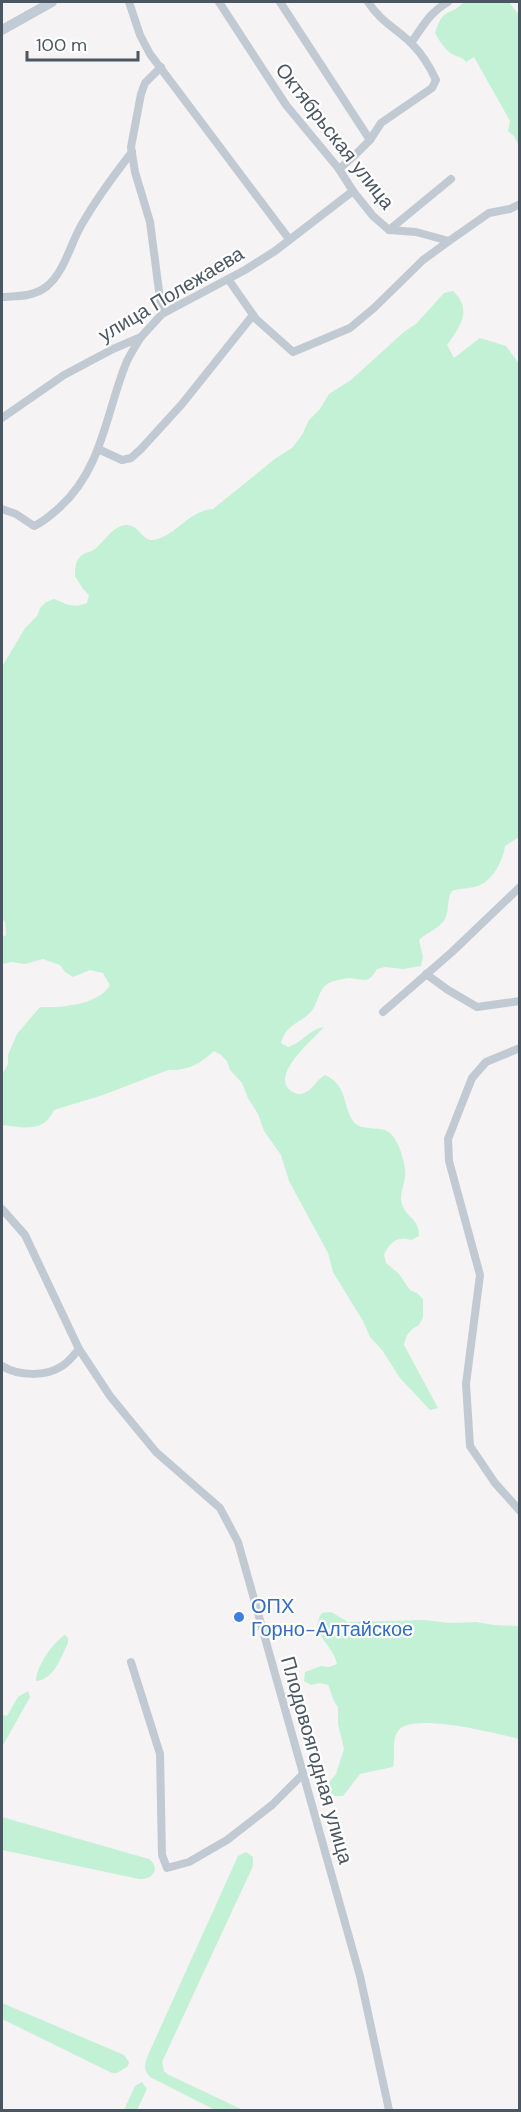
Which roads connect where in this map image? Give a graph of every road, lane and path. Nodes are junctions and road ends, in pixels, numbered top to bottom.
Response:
1 (52, 2) edge
2 (129, 2) edge
3 (219, 2) edge
4 (280, 2) edge
5 (368, 2) edge
6 (448, 2) edge
7 (2, 30) edge
8 (411, 43) junction
9 (161, 67) junction
10 (370, 140) junction
11 (132, 152) junction
12 (339, 169) junction
13 (451, 179) dead end
14 (353, 192) junction
15 (519, 204) edge
16 (389, 230) junction
17 (289, 239) junction
18 (449, 241) junction
19 (228, 279) junction
20 (2, 297) edge
21 (162, 314) junction
22 (253, 315) junction
23 (141, 337) junction
24 (113, 349) junction
25 (127, 361) junction
26 (2, 418) edge
27 (98, 449) junction
28 (2, 509) edge
29 (519, 887) edge
30 (426, 974) junction
31 (519, 1001) edge
32 (382, 1012) dead end
33 (519, 1048) edge
34 (2, 1209) edge
35 (79, 1349) junction
36 (2, 1365) edge
37 (519, 1511) edge
38 (131, 1662) dead end
39 (303, 1774) junction
40 (389, 2110) edge

1 - 7 street
2 - 9 street
3 - 12 street, Октябрьская улица
4 - 10 street
5 - 8 street
6 - 8 street
8 - 10 street
9 - 11 street
9 - 17 street
10 - 12 street
11 - 20 street
11 - 21 street
12 - 14 street, Октябрьская улица
13 - 16 street
14 - 16 street, Октябрьская улица
14 - 17 street, улица Полежаева
15 - 18 street
16 - 18 street, Октябрьская улица
17 - 19 street, улица Полежаева
18 - 22 street
19 - 21 street, улица Полежаева
19 - 22 street
21 - 23 street, улица Полежаева
22 - 27 street
23 - 24 street, улица Полежаева
23 - 25 street
24 - 25 street
24 - 26 street, улица Полежаева
25 - 27 street
27 - 28 street
29 - 30 street
30 - 31 street
30 - 32 street
33 - 37 street
34 - 35 street, Плодовоягодная улица
35 - 36 street
35 - 39 street, Плодовоягодная улица
38 - 39 street
39 - 40 street, Плодовоягодная улица

